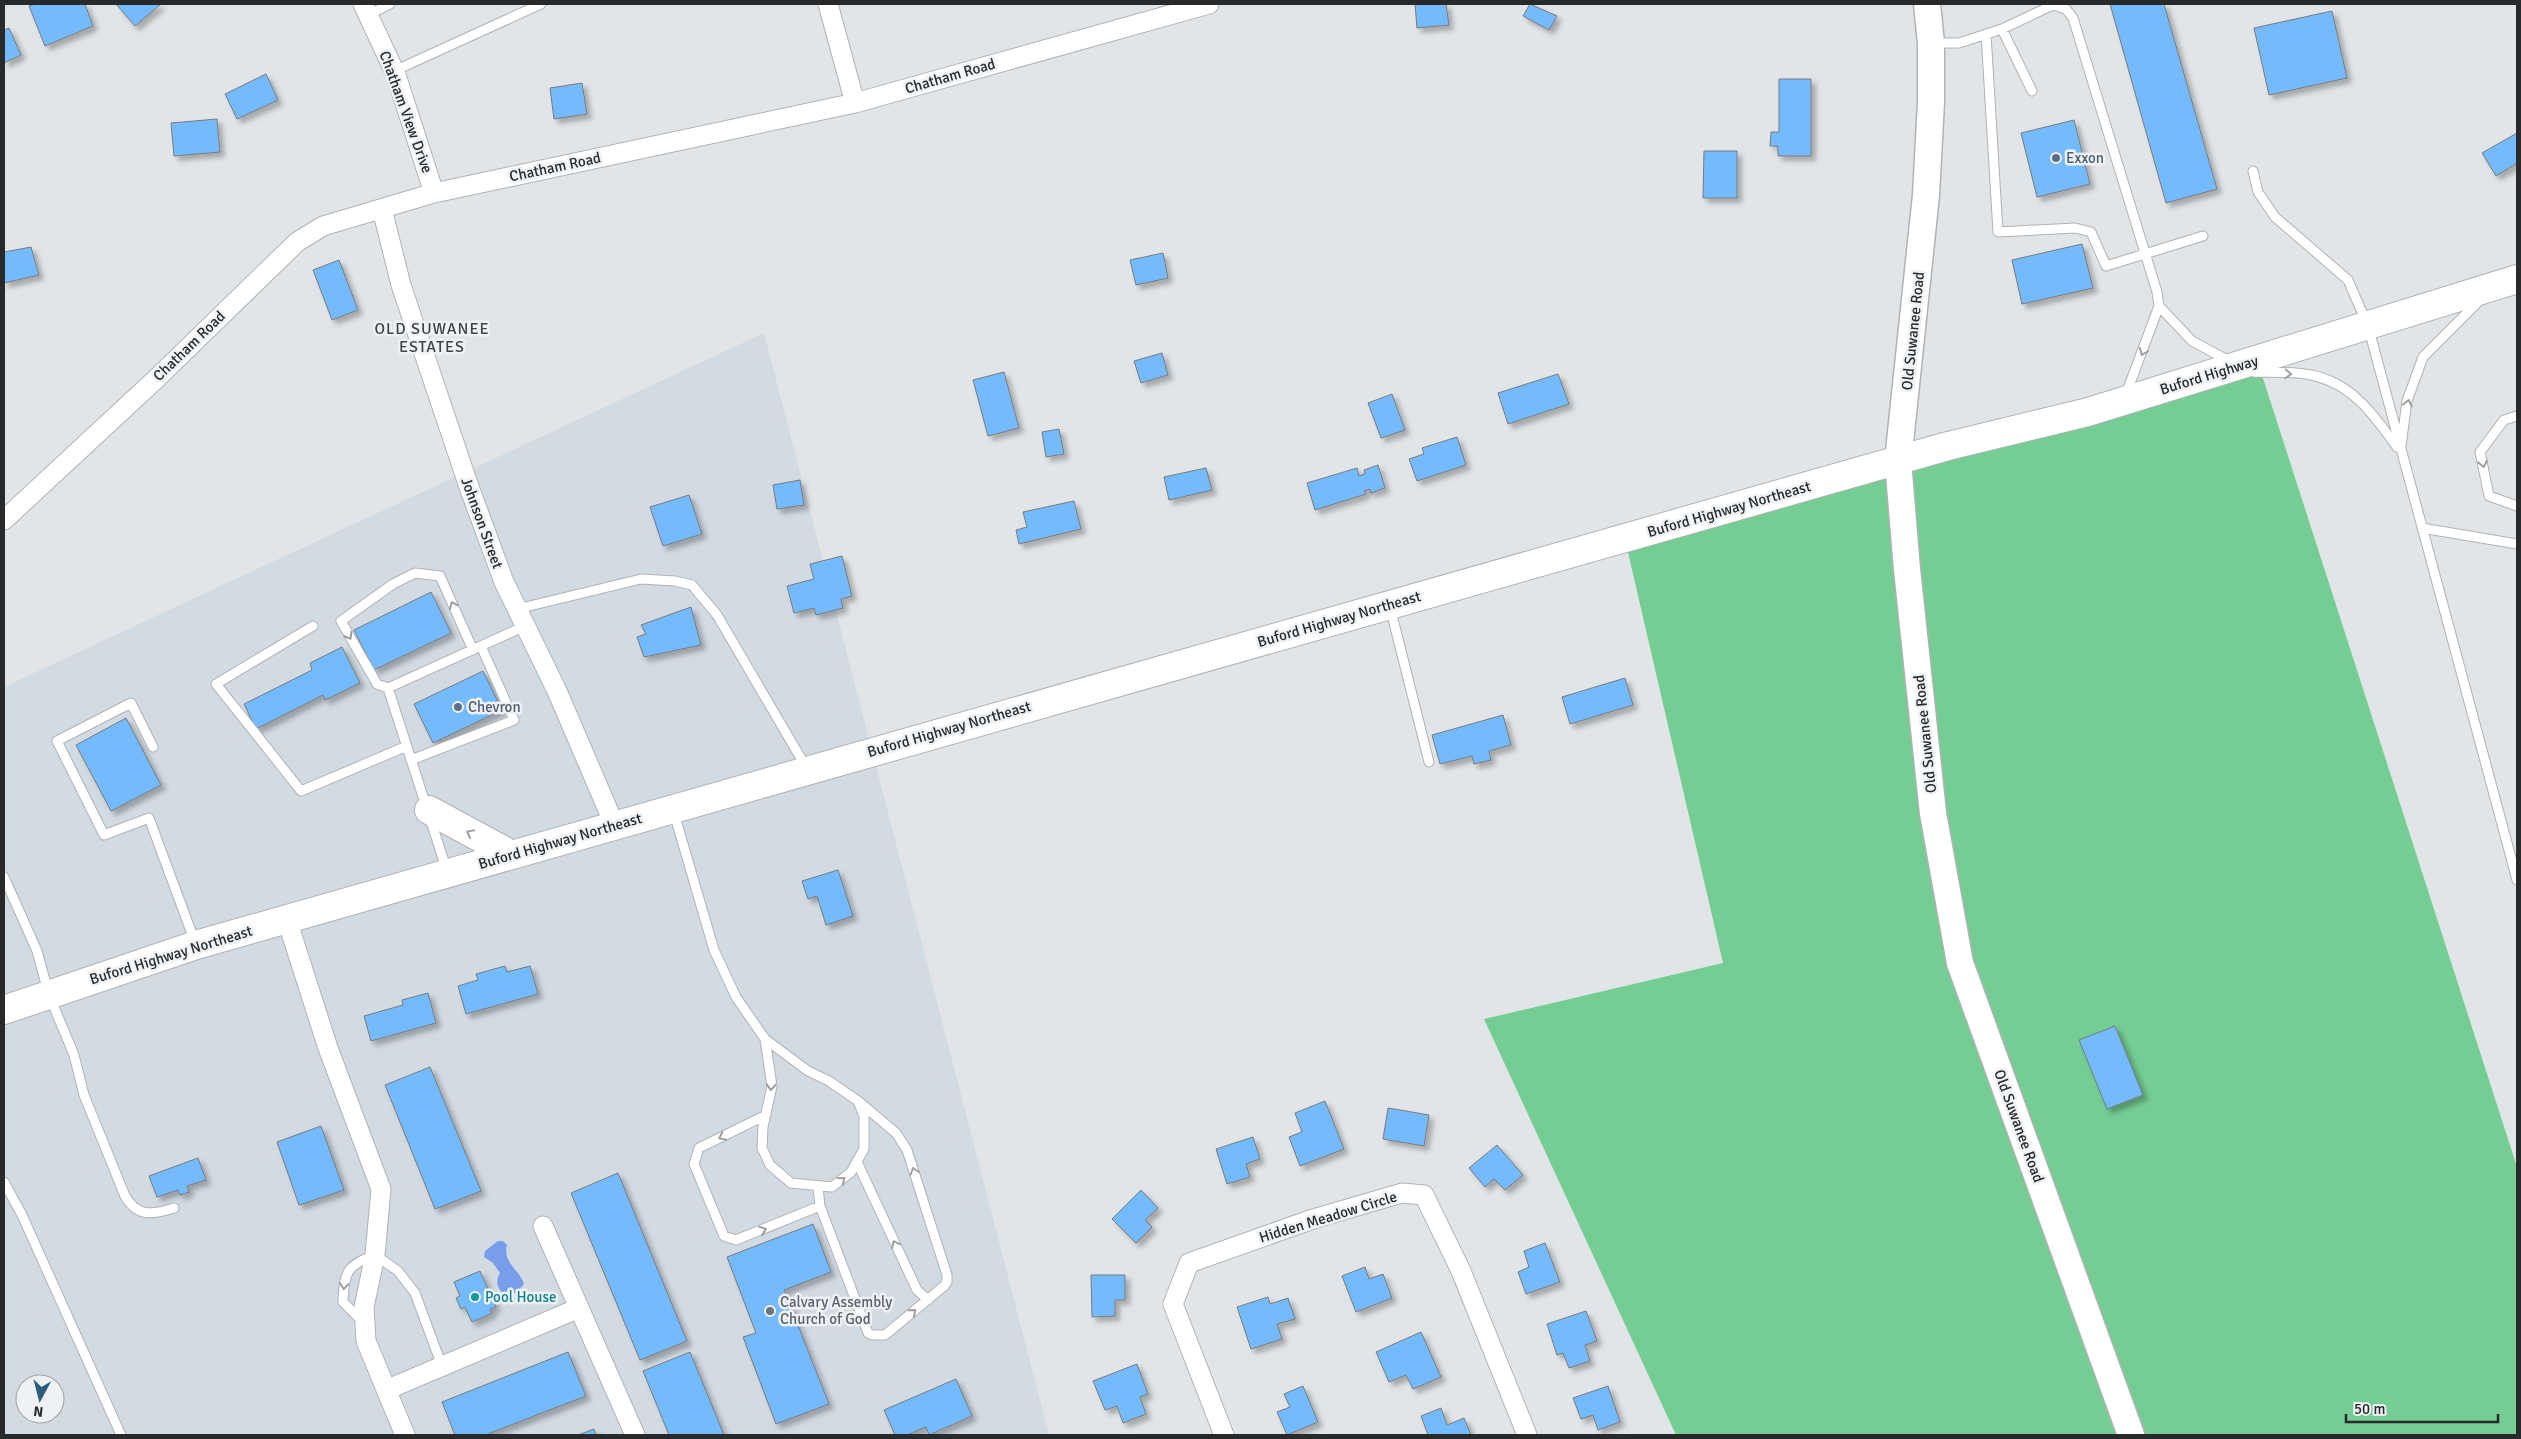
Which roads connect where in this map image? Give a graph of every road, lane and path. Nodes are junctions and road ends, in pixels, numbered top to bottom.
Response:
1 (390, 4) edge
2 (541, 4) edge
3 (828, 4) edge
4 (1209, 4) edge
5 (1927, 4) edge
6 (366, 9) edge
7 (2002, 29) junction
8 (1986, 34) junction
9 (1931, 43) junction
10 (394, 71) junction
11 (2032, 90) dead end
12 (854, 103) junction
13 (2253, 171) dead end
14 (434, 193) junction
15 (382, 209) junction
16 (2203, 236) dead end
17 (2145, 253) junction
18 (2505, 283) edge
19 (2159, 306) junction
20 (2368, 326) junction
21 (2230, 368) junction
22 (2123, 401) junction
23 (2517, 416) edge
24 (2400, 451) junction
25 (1898, 461) junction
26 (2517, 506) edge
27 (4, 520) edge
28 (2422, 528) junction
29 (2517, 544) edge
30 (1389, 605) junction
31 (517, 609) junction
32 (313, 626) dead end
33 (526, 626) junction
34 (477, 648) junction
35 (388, 688) junction
36 (407, 746) junction
37 (153, 747) dead end
38 (411, 760) junction
39 (1429, 762) dead end
40 (807, 770) junction
41 (672, 808) junction
42 (429, 810) junction
43 (614, 824) junction
44 (512, 855) junction
45 (448, 873) junction
46 (4, 877) edge
47 (2517, 880) edge
48 (286, 920) junction
49 (196, 945) junction
50 (49, 995) junction
51 (4, 1010) edge
52 (765, 1039) junction
53 (858, 1101) junction
54 (766, 1115) junction
55 (857, 1162) junction
56 (4, 1182) edge
57 (818, 1187) junction
58 (820, 1206) junction
59 (174, 1208) dead end
60 (543, 1226) dead end
61 (375, 1255) junction
62 (928, 1300) junction
63 (579, 1308) junction
64 (365, 1324) junction
65 (442, 1366) junction
66 (386, 1390) junction
67 (120, 1435) edge
68 (405, 1435) edge
69 (635, 1435) edge
70 (1224, 1435) edge
71 (1527, 1435) edge
72 (2131, 1435) edge

1 - 6 lane
2 - 10 lane
3 - 12 street
4 - 12 street, Chatham Road
5 - 9 street, Old Suwanee Road
6 - 10 street, Chatham View Drive
7 - 8 lane
7 - 11 lane
7 - 17 lane
8 - 9 lane
8 - 17 lane
9 - 25 street, Old Suwanee Road
10 - 14 street, Chatham View Drive
12 - 14 street, Chatham Road
13 - 20 lane
14 - 15 street, Chatham Road
15 - 27 street, Chatham Road
15 - 31 street, Johnson Street
16 - 17 lane
17 - 19 lane
18 - 20 main road, Buford Highway
24 -> 18 lane
19 - 21 lane
19 -> 22 lane
20 - 21 main road, Buford Highway
20 - 24 lane
21 - 22 main road, Buford Highway
21 -> 24 lane
22 - 25 main road, Buford Highway
23 -> 26 lane
24 - 28 lane
25 - 30 main road, Buford Highway Northeast
25 - 72 street, Old Suwanee Road
28 - 29 lane
28 - 47 lane
30 - 39 lane
30 - 40 main road, Buford Highway Northeast
31 - 33 street, Johnson Street
31 - 40 lane
32 - 36 lane
33 - 34 lane
33 - 43 street, Johnson Street
34 - 35 lane
34 -> 35 lane
34 - 38 lane
35 - 36 lane
36 - 38 lane
37 - 49 lane
38 - 42 lane
40 - 41 main road, Buford Highway Northeast
41 - 43 main road, Buford Highway Northeast
41 - 52 lane
44 -> 42 main road
42 - 45 lane
43 - 44 main road, Buford Highway Northeast
44 - 45 main road, Buford Highway Northeast
45 - 48 main road, Buford Highway Northeast
46 - 50 lane
48 - 49 main road, Buford Highway Northeast
48 - 61 street
49 - 50 main road, Buford Highway Northeast
50 - 51 main road, Buford Highway Northeast
50 - 59 lane
52 - 53 lane
52 -> 54 lane
53 - 55 lane
62 -> 53 lane
54 - 57 lane
54 -> 58 lane
57 -> 55 lane
62 -> 55 lane
56 - 67 lane
57 - 58 lane
58 -> 62 lane
60 - 63 street
61 - 64 street
61 -> 64 lane
61 - 65 lane
63 - 65 street
63 - 69 street
64 - 66 street
65 - 66 street
66 - 68 street
70 - 71 street, Hidden Meadow Circle

